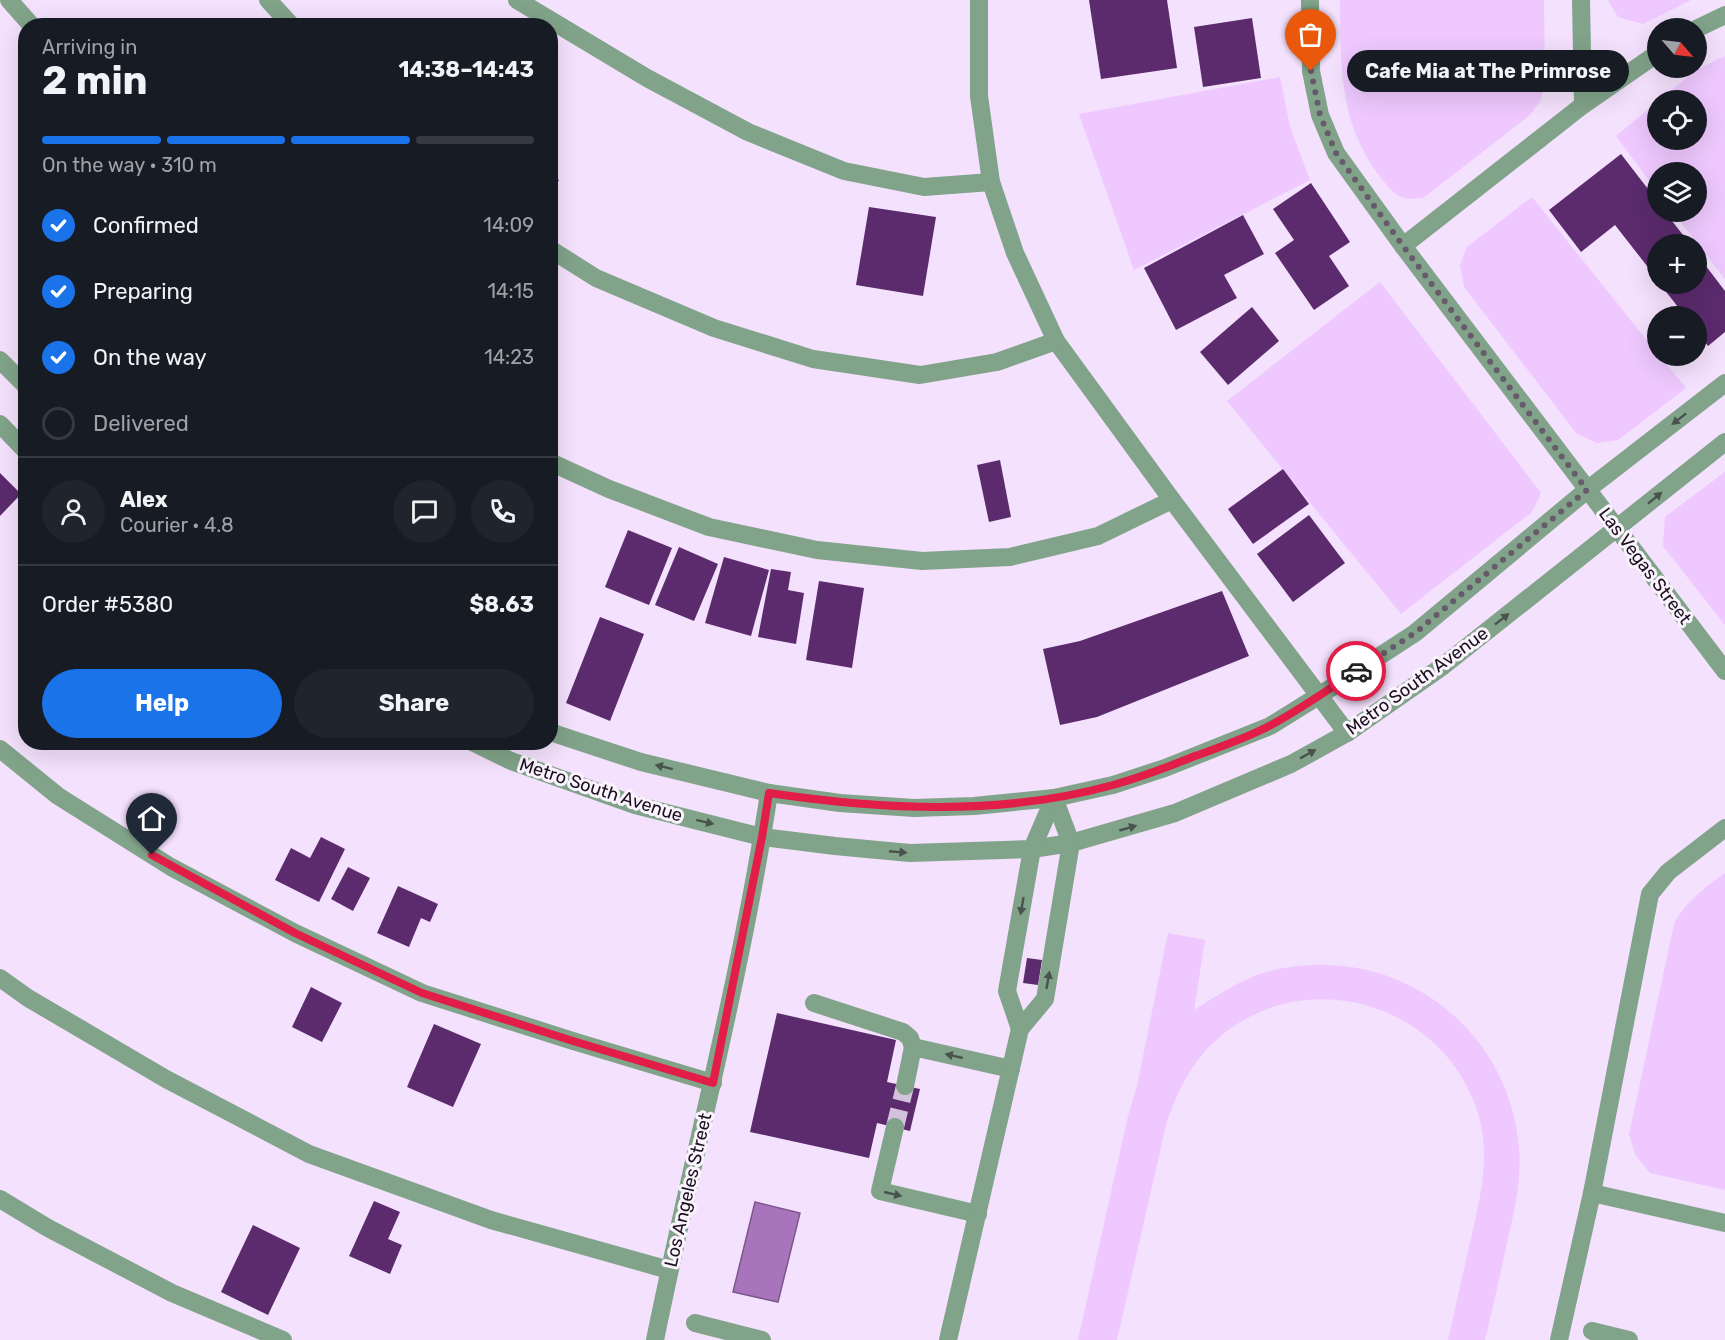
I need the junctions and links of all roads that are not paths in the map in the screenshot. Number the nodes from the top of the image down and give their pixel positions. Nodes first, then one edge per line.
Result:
1 (9, 0) edge
2 (268, 0) edge
3 (517, 0) edge
4 (979, 0) edge
5 (1310, 0) edge
6 (1581, 0) edge
7 (1725, 15) edge
8 (25, 18) edge
9 (285, 18) edge
10 (547, 18) edge
11 (1707, 24) edge
12 (558, 25) edge
13 (1647, 61) edge
14 (1583, 105) junction
15 (991, 182) junction
16 (1403, 246) junction
17 (558, 254) edge
18 (1056, 341) junction
19 (0, 360) edge
20 (18, 378) edge
21 (1725, 384) edge
22 (0, 424) edge
23 (1725, 442) edge
24 (18, 443) edge
25 (558, 466) edge
26 (1587, 490) junction
27 (1172, 500) junction
28 (1617, 528) junction
29 (1725, 671) edge
30 (1320, 695) junction
31 (1347, 733) junction
32 (558, 735) edge
33 (0, 749) edge
34 (488, 750) edge
35 (769, 793) junction
36 (1054, 798) junction
37 (1725, 828) edge
38 (762, 837) junction
39 (1071, 843) junction
40 (1032, 849) junction
41 (0, 978) edge
42 (814, 1004) dead end
43 (1020, 1029) junction
44 (913, 1047) junction
45 (1011, 1069) junction
46 (713, 1083) junction
47 (904, 1086) tunnel mouth
48 (895, 1127) tunnel mouth
49 (1592, 1193) junction
50 (0, 1199) edge
51 (978, 1214) junction
52 (1725, 1223) edge
53 (669, 1270) junction
54 (695, 1323) dead end
55 (1592, 1331) dead end
56 (283, 1340) edge
57 (655, 1340) edge
58 (762, 1340) edge
59 (948, 1340) edge
60 (1559, 1340) edge
61 (1629, 1340) edge

1 - 8 street
2 - 9 street
3 - 10 street
4 - 15 street
5 - 16 street, Las Vegas Street
6 - 14 street
7 - 11 street
12 - 15 street
13 - 14 street
14 - 16 street
15 - 18 street
16 - 26 street, Las Vegas Street
17 - 18 street
18 - 27 street
19 - 20 street
21 -> 26 street
22 - 24 street
28 -> 23 street, Metro South Avenue
25 - 27 street
26 - 28 street, Las Vegas Street
26 - 30 street
27 - 30 street
28 - 29 street, Las Vegas Street
31 -> 28 street, Metro South Avenue
30 - 31 street
30 - 36 street
39 -> 31 street, Metro South Avenue
35 -> 32 street
33 - 46 street
34 -> 38 street, Metro South Avenue
35 - 36 street
35 - 38 street, Los Angeles Street
36 - 39 street
36 - 40 street
37 - 49 street
38 -> 40 street, Metro South Avenue
38 - 46 street, Los Angeles Street
39 - 40 street, Metro South Avenue
43 -> 39 street
40 -> 43 street
41 - 53 street
42 - 44 street
43 - 45 street
45 -> 44 street
44 - 47 street
45 - 51 street
46 - 53 street, Los Angeles Street
48 -> 51 street
49 - 52 street
49 - 60 street
50 - 56 street
51 - 59 street
53 - 57 street, Los Angeles Street
54 - 58 street
55 - 61 street

